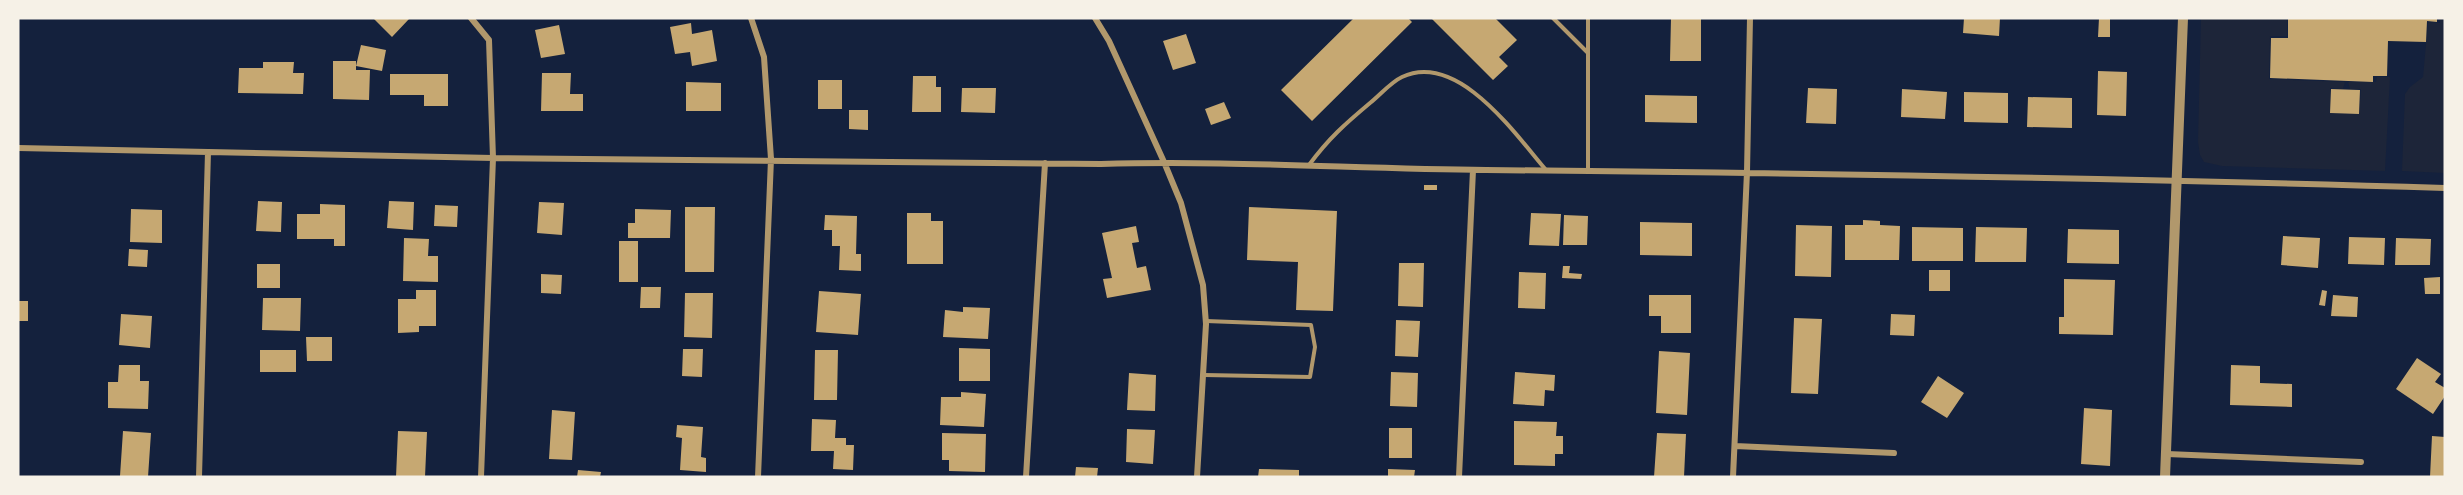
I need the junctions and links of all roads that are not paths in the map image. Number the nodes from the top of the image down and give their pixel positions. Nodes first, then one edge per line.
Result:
1 (471, 18) edge
2 (752, 18) edge
3 (1095, 18) edge
4 (1553, 18) edge
5 (1588, 18) edge
6 (1750, 18) edge
7 (2183, 18) edge
8 (1588, 54) junction
9 (18, 148) edge
10 (208, 152) junction
11 (493, 158) junction
12 (771, 159) junction
13 (1164, 162) junction
14 (1045, 163) junction
15 (1308, 166) junction
16 (1473, 170) junction
17 (1546, 171) junction
18 (1588, 171) junction
19 (1747, 172) junction
20 (2177, 180) junction
21 (2445, 188) edge
22 (1206, 321) junction
23 (1203, 375) junction
24 (1735, 446) junction
25 (1894, 453) dead end
26 (2167, 454) junction
27 (2361, 462) dead end
28 (199, 477) edge
29 (481, 477) edge
30 (758, 477) edge
31 (1026, 477) edge
32 (1197, 477) edge
33 (1459, 477) edge
34 (1733, 477) edge
35 (2165, 477) edge

1 - 11 street
2 - 12 street
3 - 13 street
4 - 8 lane
5 - 8 lane
6 - 19 street
7 - 20 street
8 - 18 lane
9 - 10 street
10 - 11 street
10 - 28 street
11 - 12 street
11 - 29 street
12 - 14 street
12 - 30 street
13 - 14 street
13 - 15 street
13 - 22 street
14 - 31 street
15 - 16 street
15 - 17 lane
16 - 17 street
16 - 33 street
17 - 18 street
18 - 19 street
19 - 20 street
19 - 24 street
20 - 21 street
20 - 26 street
22 - 23 street
22 - 23 lane
23 - 32 street
24 - 25 street
24 - 34 street
26 - 27 street
26 - 35 street

